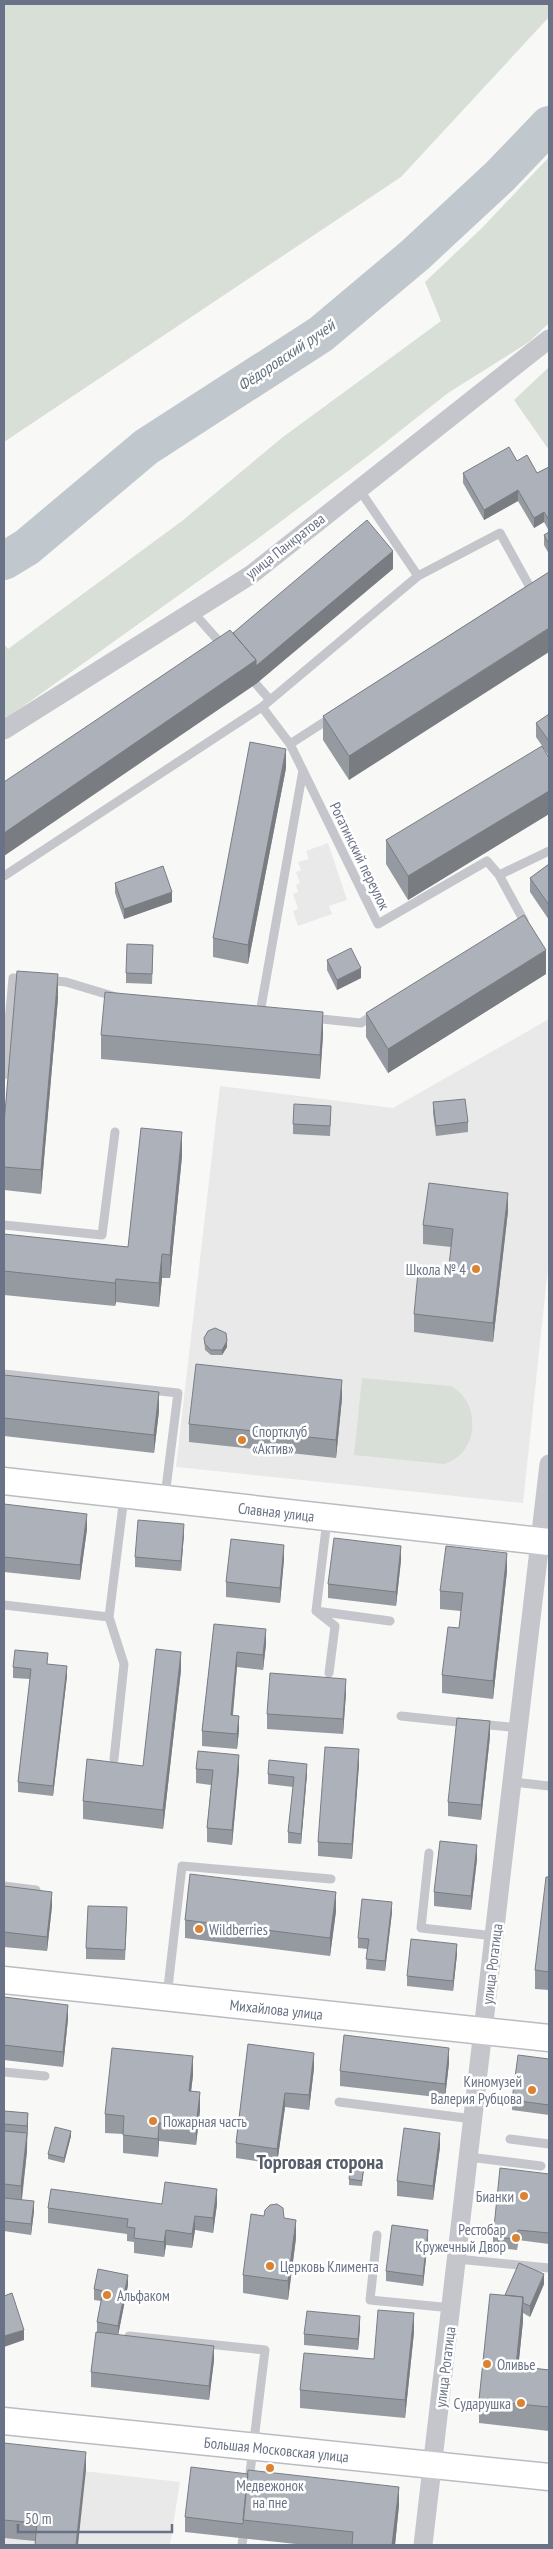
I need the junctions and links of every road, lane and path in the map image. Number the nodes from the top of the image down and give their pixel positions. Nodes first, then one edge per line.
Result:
1 (549, 339) edge
2 (359, 489) junction
3 (418, 576) junction
4 (515, 600) edge
5 (192, 611) junction
6 (231, 656) edge
7 (244, 670) edge
8 (270, 700) junction
9 (262, 707) junction
10 (340, 712) edge
11 (4, 730) edge
12 (290, 744) junction
13 (303, 770) junction
14 (549, 851) edge
15 (499, 875) junction
16 (4, 876) edge
17 (508, 931) edge
18 (4, 974) edge
19 (13, 978) junction
20 (122, 999) edge
21 (386, 1008) edge
22 (251, 1012) edge
23 (306, 1018) edge
24 (4, 1075) edge
25 (115, 1132) dead end
26 (4, 1226) edge
27 (4, 1374) edge
28 (549, 1464) edge
29 (4, 1481) edge
30 (124, 1494) junction
31 (165, 1499) junction
32 (327, 1517) junction
33 (545, 1542) edge
34 (4, 1605) edge
35 (316, 1611) junction
36 (109, 1617) junction
37 (390, 1621) dead end
38 (329, 1673) dead end
39 (401, 1716) dead end
40 (519, 1728) junction
41 (114, 1759) dead end
42 (513, 1782) junction
43 (549, 1786) edge
44 (429, 1853) dead end
45 (331, 1879) dead end
46 (4, 1886) edge
47 (45, 1891) edge
48 (495, 1936) junction
49 (4, 1980) edge
50 (167, 1996) junction
51 (484, 2031) junction
52 (549, 2038) edge
53 (4, 2072) edge
54 (45, 2076) dead end
55 (339, 2102) dead end
56 (474, 2119) junction
57 (510, 2140) dead end
58 (549, 2144) edge
59 (469, 2157) junction
60 (541, 2166) dead end
61 (377, 2235) dead end
62 (458, 2259) junction
63 (549, 2268) edge
64 (452, 2308) junction
65 (129, 2336) edge
66 (4, 2421) edge
67 (253, 2447) junction
68 (433, 2465) junction
69 (549, 2477) edge
70 (248, 2488) edge
71 (423, 2545) edge

1 - 2 street, улица Панкратова
2 - 3 lane
2 - 5 street, улица Панкратова
3 - 4 lane
3 - 8 lane
5 - 6 lane
5 - 11 street, улица Панкратова
7 - 8 lane
8 - 9 lane
9 - 12 lane, Рогатинский переулок
9 - 16 lane
10 - 12 lane
12 - 13 lane, Рогатинский переулок
13 - 15 lane, Рогатинский переулок
13 - 22 lane
14 - 15 lane
15 - 17 lane
18 - 19 lane
19 - 20 lane
19 - 24 lane
21 - 23 lane
25 - 26 lane
27 - 31 lane
28 - 33 street, улица Рогатица
29 - 30 street, Славная улица
30 - 31 street, Славная улица
30 - 36 lane
31 - 32 street, Славная улица
32 - 33 street, Славная улица
32 - 35 lane
33 - 40 street, улица Рогатица
34 - 36 lane
35 - 37 lane
35 - 38 lane
36 - 41 lane
39 - 40 lane
40 - 42 street, улица Рогатица
42 - 43 lane
42 - 48 street, улица Рогатица
44 - 48 lane
45 - 50 lane
46 - 47 lane
48 - 51 street, улица Рогатица
49 - 50 street, Михайлова улица
50 - 51 street, Михайлова улица
51 - 52 street, Михайлова улица
51 - 56 street, улица Рогатица
53 - 54 lane
55 - 56 lane
56 - 59 street, улица Рогатица
57 - 58 lane
59 - 60 lane
59 - 62 street, улица Рогатица
61 - 64 lane
62 - 63 lane
62 - 64 street, улица Рогатица
64 - 68 street, улица Рогатица
65 - 67 lane
66 - 67 street, Большая Московская улица
67 - 68 street, Большая Московская улица
67 - 70 lane
68 - 69 street, Большая Московская улица
68 - 71 street, улица Рогатица

